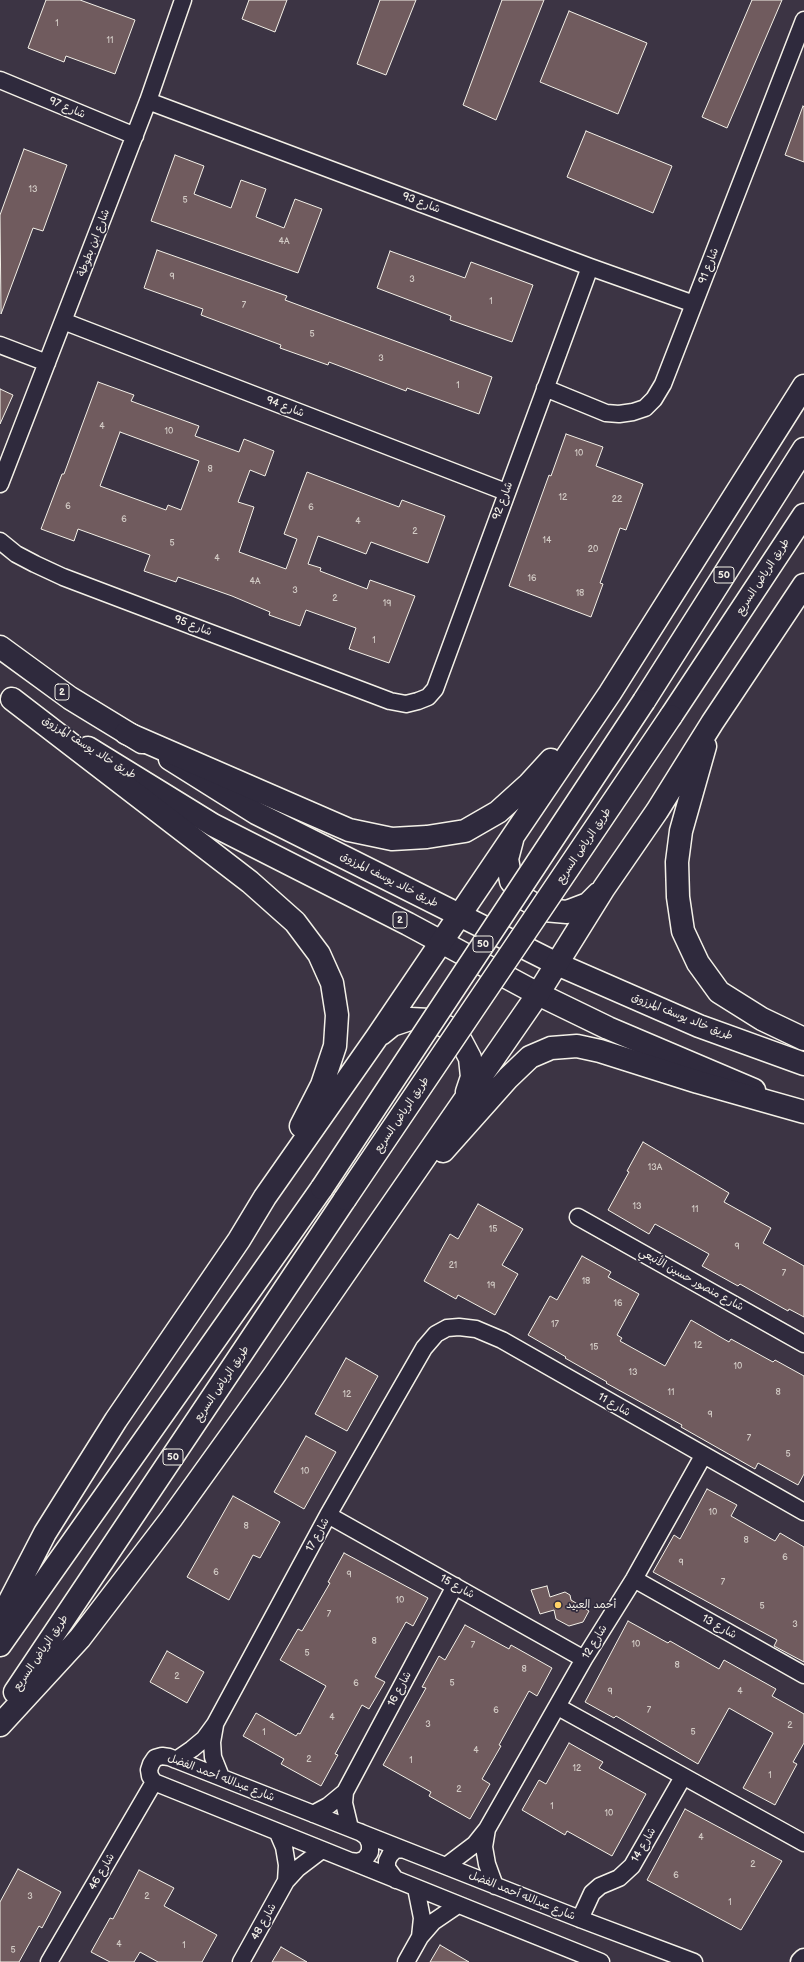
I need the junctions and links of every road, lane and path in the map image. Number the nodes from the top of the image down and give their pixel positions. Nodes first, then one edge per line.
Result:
1 (184, 0) edge
2 (804, 20) edge
3 (0, 80) edge
4 (148, 101) junction
5 (134, 136) junction
6 (590, 267) junction
7 (694, 304) junction
8 (63, 321) junction
9 (0, 345) edge
10 (47, 363) junction
11 (804, 386) edge
12 (545, 388) junction
13 (804, 449) edge
14 (0, 484) edge
15 (506, 492) junction
16 (804, 514) edge
17 (0, 541) edge
18 (804, 585) edge
19 (0, 647) edge
20 (610, 693) junction
21 (6, 695) edge
22 (390, 701) joint
23 (712, 723) junction
24 (126, 733) junction
25 (512, 837) junction
26 (604, 888) junction
27 (458, 915) junction
28 (440, 942) junction
29 (557, 964) junction
30 (538, 994) junction
31 (377, 1037) junction
32 (804, 1038) edge
33 (804, 1064) edge
34 (467, 1096) junction
35 (804, 1108) edge
36 (804, 1112) edge
37 (265, 1197) junction
38 (387, 1214) junction
39 (578, 1217) dead end
40 (804, 1344) edge
41 (424, 1348) joint
42 (702, 1456) junction
43 (804, 1512) edge
44 (328, 1515) junction
45 (634, 1579) junction
46 (455, 1586) junction
47 (0, 1620) edge
48 (0, 1646) edge
49 (584, 1659) junction
50 (804, 1674) edge
51 (558, 1707) junction
52 (0, 1715) edge
53 (215, 1724) junction
54 (0, 1725) edge
55 (176, 1760) junction
56 (221, 1777) junction
57 (683, 1777) junction
58 (154, 1782) junction
59 (345, 1792) junction
60 (313, 1814) junction
61 (487, 1829) junction
62 (355, 1830) junction
63 (278, 1833) junction
64 (804, 1843) edge
65 (402, 1849) junction
66 (322, 1850) junction
67 (350, 1861) junction
68 (446, 1866) junction
69 (396, 1880) junction
70 (286, 1881) junction
71 (495, 1886) junction
72 (416, 1888) junction
73 (458, 1905) junction
74 (580, 1919) junction
75 (420, 1937) junction
76 (562, 1954) edge
77 (804, 1959) edge
78 (597, 1961) edge
79 (49, 1962) edge
80 (241, 1962) edge
81 (406, 1962) edge
82 (694, 1962) edge
83 (801, 1962) edge

1 - 4 street, شارع ابن بطوطة
2 - 7 street, شارع 91
3 - 5 street, شارع 97
4 - 5 street, شارع ابن بطوطة
4 - 6 street, شارع 93
5 - 8 street, شارع ابن بطوطة
6 - 7 street, شارع 93
6 - 12 street, شارع 92
7 - 12 street, شارع 91
8 - 10 street, شارع ابن بطوطة
8 - 15 street, شارع 94
9 - 10 street
10 - 14 street, شارع ابن بطوطة
11 - 20 main road
12 - 15 street, شارع 92
13 - 48 main road, 50, bridge
15 - 22 street, شارع 92
16 - 52 main road, طريق الرياض السريع / 50, bridge
17 - 22 street, شارع 95
18 - 23 main road
19 - 24 main road, طريق خالد يوسف المرزوق / 2
20 - 24 main road
20 - 25 main road
21 - 28 main road, طريق خالد يوسف المرزوق / 2
21 - 37 main road
23 - 26 main road
23 - 32 main road
24 - 27 main road, طريق خالد يوسف المرزوق / 2
25 - 26 main road
25 - 27 main road
26 - 29 main road
27 - 28 main road
27 - 29 main road, طريق خالد يوسف المرزوق / 2
28 - 30 main road, طريق خالد يوسف المرزوق / 2
28 - 31 main road
29 - 30 main road
29 - 33 main road, طريق خالد يوسف المرزوق / 2
30 - 34 main road
30 - 35 main road, طريق خالد يوسف المرزوق / 2
31 - 34 main road
31 - 37 main road
34 - 38 main road
36 - 38 main road
37 - 47 main road
38 - 54 main road
39 - 40 street, شارع منصور حسين الأنبعي
41 - 42 street, شارع 11
41 - 44 street, شارع 17
42 - 43 street, شارع 11
42 - 45 street, شارع 12
44 - 46 street, شارع 15
44 - 53 street, شارع 17
45 - 49 street, شارع 12
45 - 50 street, شارع 13
46 - 49 street, شارع 15
46 - 59 street, شارع 16
49 - 51 street, شارع 12
51 - 57 street
51 - 61 street, شارع 12
53 - 55 street, شارع 17
53 - 56 street, شارع 17
55 - 56 street, شارع عبدالله أحمد الفضل
55 - 58 street, شارع عبدالله أحمد الفضل
56 - 60 street, شارع عبدالله أحمد الفضل
57 - 64 street
57 - 74 street, شارع 14
58 - 63 street
58 - 79 street, شارع 46
59 - 60 street, شارع 16
59 - 62 street
60 - 62 street, شارع عبدالله أحمد الفضل
61 - 68 street, شارع 12
61 - 71 street, شارع 12
62 - 65 street, شارع عبدالله أحمد الفضل
62 - 67 street
63 - 66 street
63 - 70 street, شارع 48
65 - 68 street, شارع عبدالله أحمد الفضل
65 - 69 street
66 - 67 street
66 - 70 street, شارع 48
67 - 69 street
68 - 71 street, شارع عبدالله أحمد الفضل
69 - 72 street
70 - 80 street, شارع 48
71 - 74 street, شارع عبدالله أحمد الفضل
72 - 73 street
72 - 75 street
73 - 75 street
73 - 76 street
74 - 82 street, شارع عبدالله أحمد الفضل
75 - 81 street
76 - 78 street
77 - 83 street

